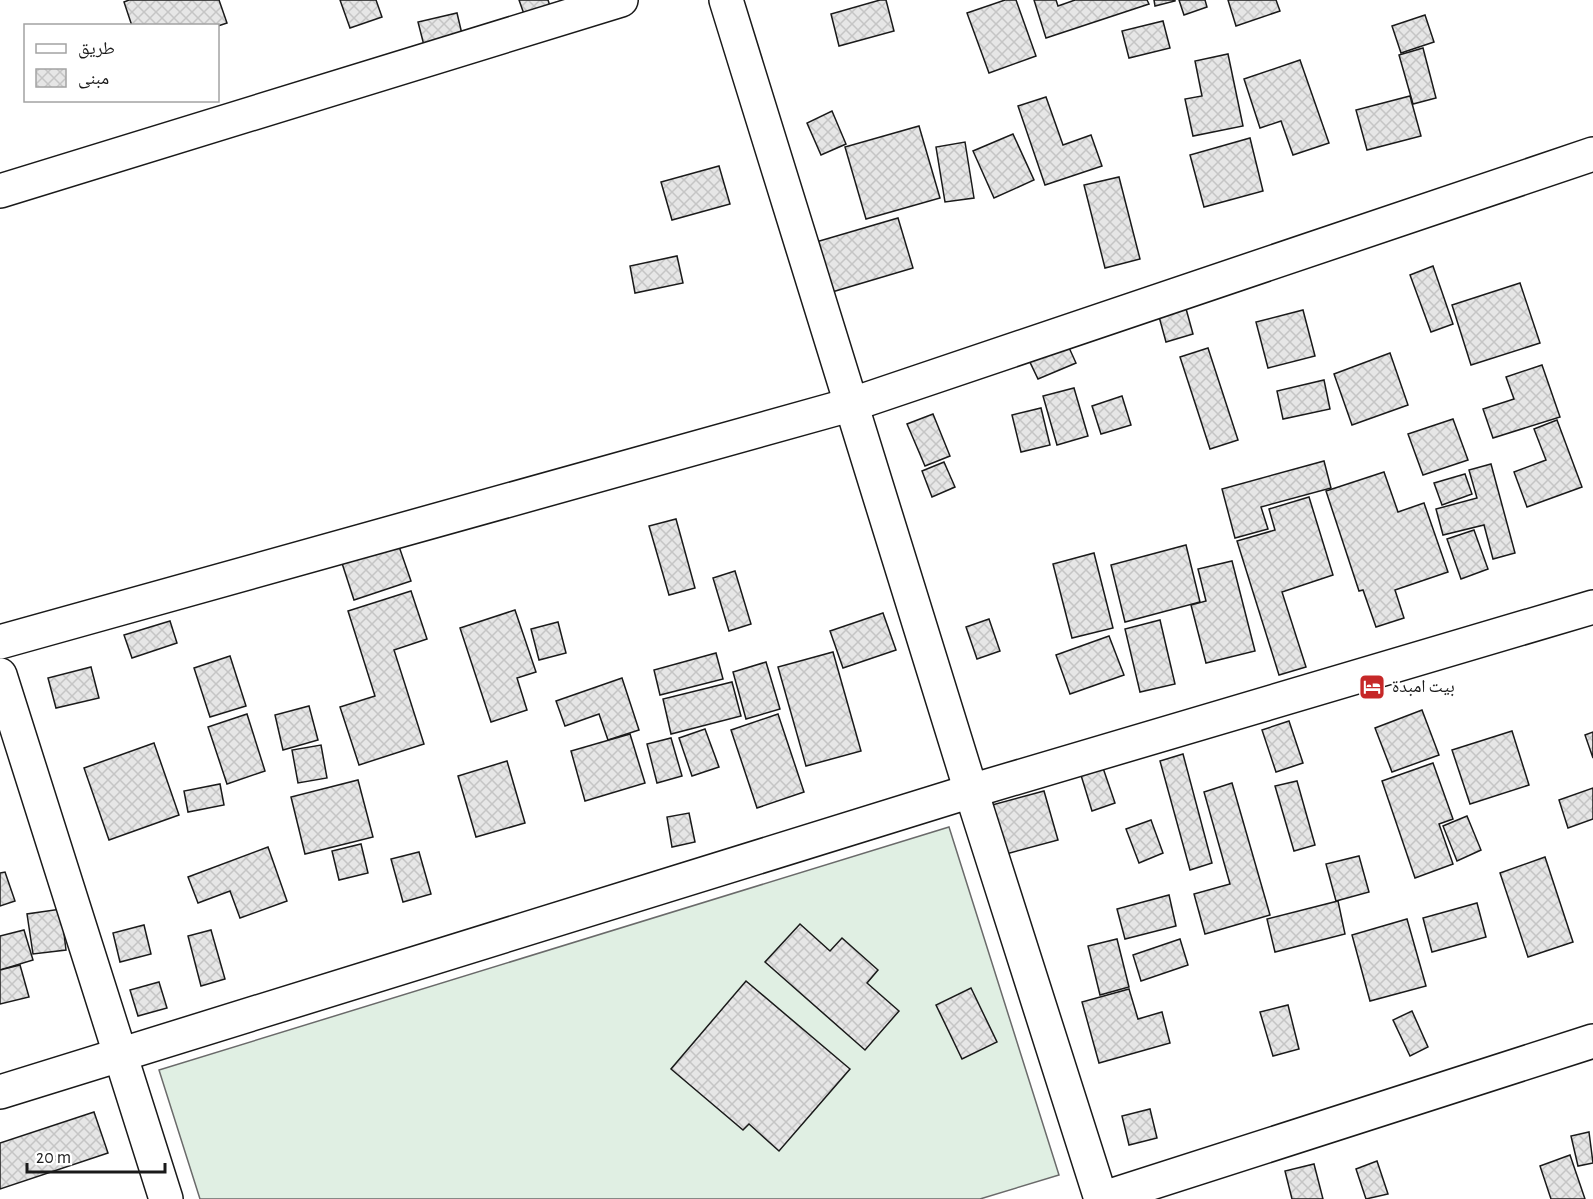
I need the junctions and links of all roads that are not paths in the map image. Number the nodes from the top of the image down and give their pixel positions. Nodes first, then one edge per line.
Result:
1 (621, 0) edge
2 (726, 0) edge
3 (1593, 154) edge
4 (0, 191) edge
5 (853, 404) junction
6 (1593, 607) edge
7 (0, 642) edge
8 (0, 675) edge
9 (971, 791) junction
10 (1593, 1041) edge
11 (119, 1053) junction
12 (0, 1092) edge
13 (166, 1199) edge
14 (1101, 1199) edge

1 - 4 street
2 - 5 street
3 - 5 street
5 - 7 street
5 - 9 street
6 - 9 street
8 - 11 street
9 - 11 street
9 - 14 street
10 - 14 street
11 - 12 street
11 - 13 street

